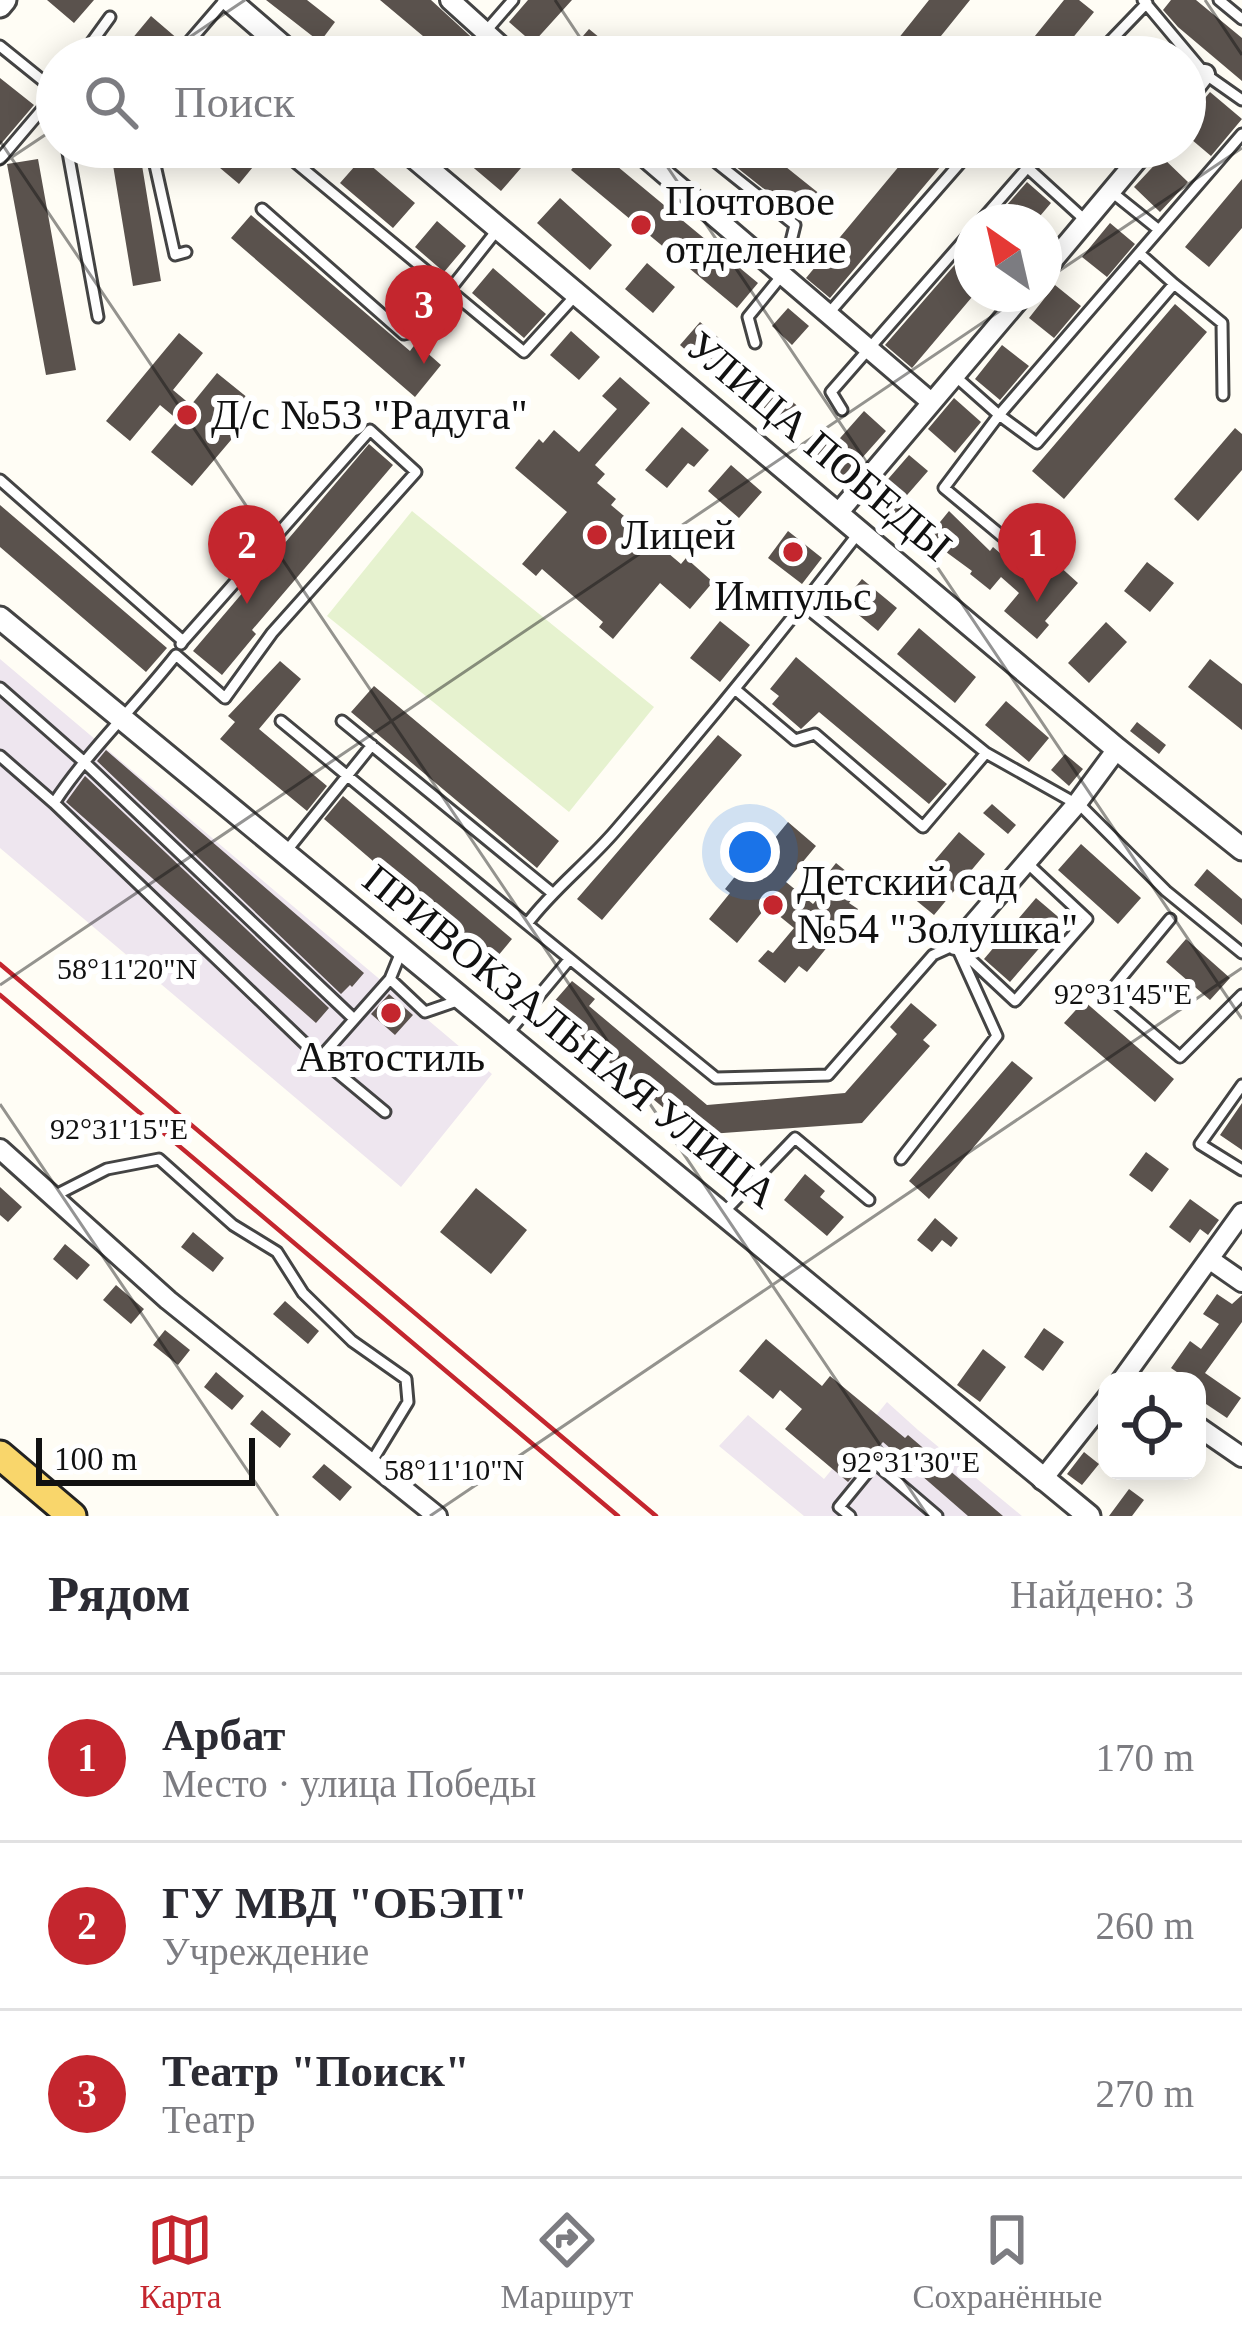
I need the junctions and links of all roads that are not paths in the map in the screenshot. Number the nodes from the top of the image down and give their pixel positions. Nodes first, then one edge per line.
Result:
1 (227, 0) edge
2 (449, 0) edge
3 (513, 0) edge
4 (1219, 0) edge
5 (1147, 1) edge
6 (110, 17) dead end
7 (1242, 20) edge
8 (486, 31) junction
9 (96, 36) edge
10 (195, 36) edge
11 (270, 36) edge
12 (491, 36) edge
13 (1114, 36) edge
14 (1175, 36) edge
15 (0, 46) edge
16 (36, 75) edge
17 (1206, 75) edge
18 (1242, 100) edge
19 (36, 117) edge
20 (1242, 134) edge
21 (0, 159) edge
22 (71, 168) edge
23 (156, 168) edge
24 (302, 168) edge
25 (428, 168) edge
26 (658, 168) edge
27 (723, 168) edge
28 (956, 168) edge
29 (1027, 168) joint
30 (1132, 168) edge
31 (1113, 193) junction
32 (996, 204) edge
33 (262, 209) dead end
34 (1086, 222) junction
35 (498, 229) junction
36 (1159, 230) junction
37 (1062, 250) edge
38 (186, 252) dead end
39 (954, 252) edge
40 (1139, 253) junction
41 (783, 274) junction
42 (1174, 284) junction
43 (450, 292) junction
44 (576, 295) junction
45 (1009, 312) edge
46 (829, 313) junction
47 (98, 316) dead end
48 (755, 343) dead end
49 (871, 349) junction
50 (955, 376) junction
51 (1223, 395) dead end
52 (931, 402) junction
53 (842, 410) dead end
54 (999, 415) junction
55 (0, 480) edge
56 (838, 512) junction
57 (860, 531) junction
58 (1003, 538) dead end
59 (803, 604) junction
60 (0, 617) edge
61 (183, 641) junction
62 (176, 655) junction
63 (0, 688) edge
64 (736, 690) junction
65 (124, 721) junction
66 (280, 721) dead end
67 (342, 721) dead end
68 (371, 745) junction
69 (1117, 748) junction
70 (986, 753) junction
71 (0, 756) edge
72 (82, 760) junction
73 (347, 779) junction
74 (53, 803) junction
75 (1076, 806) junction
76 (1242, 849) edge
77 (284, 854) junction
78 (1026, 862) junction
79 (551, 892) junction
80 (1170, 919) dead end
81 (526, 924) junction
82 (956, 946) junction
83 (404, 947) junction
84 (1242, 953) edge
85 (568, 961) junction
86 (390, 980) junction
87 (1242, 995) edge
88 (465, 999) junction
89 (354, 1019) junction
90 (508, 1034) junction
91 (320, 1058) junction
92 (1242, 1085) edge
93 (385, 1112) dead end
94 (0, 1149) edge
95 (901, 1159) dead end
96 (1242, 1170) edge
97 (52, 1197) junction
98 (868, 1200) dead end
99 (723, 1213) junction
100 (1242, 1213) edge
101 (1209, 1259) junction
102 (1242, 1282) edge
103 (1131, 1372) edge
104 (1098, 1409) edge
105 (1206, 1432) edge
106 (0, 1455) edge
107 (1242, 1456) edge
108 (372, 1461) junction
109 (1042, 1480) junction
110 (72, 1516) edge
111 (437, 1516) edge
112 (850, 1516) edge
113 (937, 1516) edge
114 (1089, 1516) edge

1 - 10 lane
1 - 11 street
2 - 8 street
3 - 8 lane
4 - 7 lane
5 - 13 lane
5 - 14 lane
6 - 9 lane
8 - 12 street
15 - 16 lane
17 - 18 lane
19 - 21 lane
20 - 36 lane
22 - 47 lane
23 - 38 lane
24 - 43 lane
25 - 35 street, УЛИЦА ПОБЕДЫ
26 - 41 street
27 - 41 lane
28 - 46 lane
29 - 32 lane
29 - 34 lane
30 - 31 street
31 - 34 street
31 - 36 lane
33 - 43 lane
34 - 37 street
35 - 43 lane
35 - 44 street, УЛИЦА ПОБЕДЫ
36 - 40 lane
39 - 49 lane
40 - 42 lane
40 - 54 lane
41 - 46 street
41 - 48 lane
42 - 51 lane
42 - 54 lane
43 - 44 lane
44 - 56 street, УЛИЦА ПОБЕДЫ
45 - 50 street
46 - 49 street
49 - 52 street
49 - 53 lane
50 - 52 street
50 - 54 lane
52 - 56 street
54 - 58 lane
55 - 61 lane
56 - 57 street, УЛИЦА ПОБЕДЫ
57 - 59 lane
57 - 69 street, УЛИЦА ПОБЕДЫ
59 - 64 lane
59 - 70 lane
60 - 65 street, ПРИВОКЗАЛЬНАЯ УЛИЦА
61 - 62 lane
61 - 62 lane
62 - 65 lane
63 - 72 lane
64 - 70 lane
64 - 79 lane
65 - 72 lane
65 - 77 street, ПРИВОКЗАЛЬНАЯ УЛИЦА
66 - 73 lane
67 - 68 lane
68 - 73 lane
68 - 79 lane
69 - 75 street
69 - 76 street, УЛИЦА ПОБЕДЫ
70 - 75 lane
71 - 74 lane
72 - 74 lane
72 - 89 lane
73 - 77 lane
73 - 81 lane
74 - 91 lane
75 - 78 street
75 - 84 lane
77 - 83 street, ПРИВОКЗАЛЬНАЯ УЛИЦА
78 - 82 street
78 - 82 lane
79 - 81 lane
80 - 87 lane
81 - 85 lane
82 - 85 lane
82 - 95 lane
83 - 86 lane
83 - 88 street, ПРИВОКЗАЛЬНАЯ УЛИЦА
85 - 90 lane
86 - 88 lane
86 - 89 lane
88 - 90 street, ПРИВОКЗАЛЬНАЯ УЛИЦА
89 - 91 lane
90 - 99 street, ПРИВОКЗАЛЬНАЯ УЛИЦА
91 - 93 lane
92 - 96 lane
94 - 97 street
97 - 108 street
97 - 108 lane
98 - 99 lane
99 - 109 street, ПРИВОКЗАЛЬНАЯ УЛИЦА
100 - 101 street
101 - 102 street
101 - 103 street
104 - 109 street
105 - 107 street
106 - 110 main road
108 - 111 street
109 - 114 street, ПРИВОКЗАЛЬНАЯ УЛИЦА
112 - 113 lane

